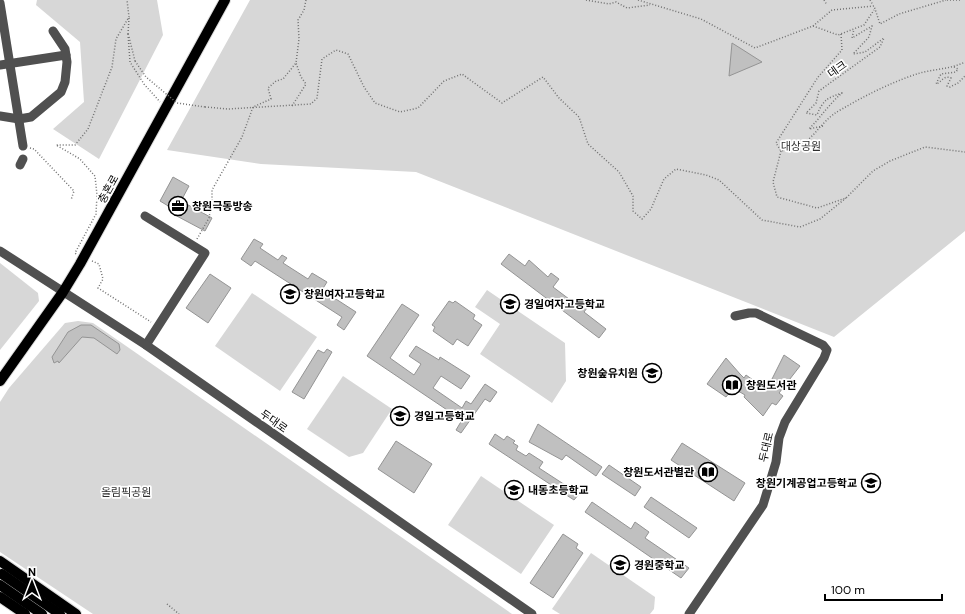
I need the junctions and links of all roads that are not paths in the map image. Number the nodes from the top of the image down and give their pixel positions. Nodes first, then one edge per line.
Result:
1 (224, 0) edge
2 (0, 3) edge
3 (53, 31) dead end
4 (66, 55) junction
5 (10, 64) junction
6 (0, 65) edge
7 (0, 116) edge
8 (19, 119) junction
9 (23, 146) road end
10 (145, 216) dead end
11 (0, 251) edge
12 (63, 292) junction
13 (735, 316) dead end
14 (146, 345) junction
15 (0, 381) edge
16 (2, 566) edge
17 (0, 585) edge
18 (0, 596) edge
19 (25, 614) edge
20 (42, 614) edge
21 (60, 614) edge
22 (76, 614) edge
23 (532, 614) edge
24 (689, 614) edge

1 - 12 main road, 충혼로
2 - 5 street
3 - 4 street
4 - 5 street
4 - 8 street
5 - 6 street
5 - 8 street
7 - 8 street
8 - 9 street
10 - 14 street
11 - 12 street, 두대로
12 - 14 street, 두대로
12 - 15 main road, 충혼로
13 - 24 street, 두대로
14 - 23 street, 두대로
16 - 21 main road
16 - 22 main road
17 - 20 main road
18 - 19 main road

